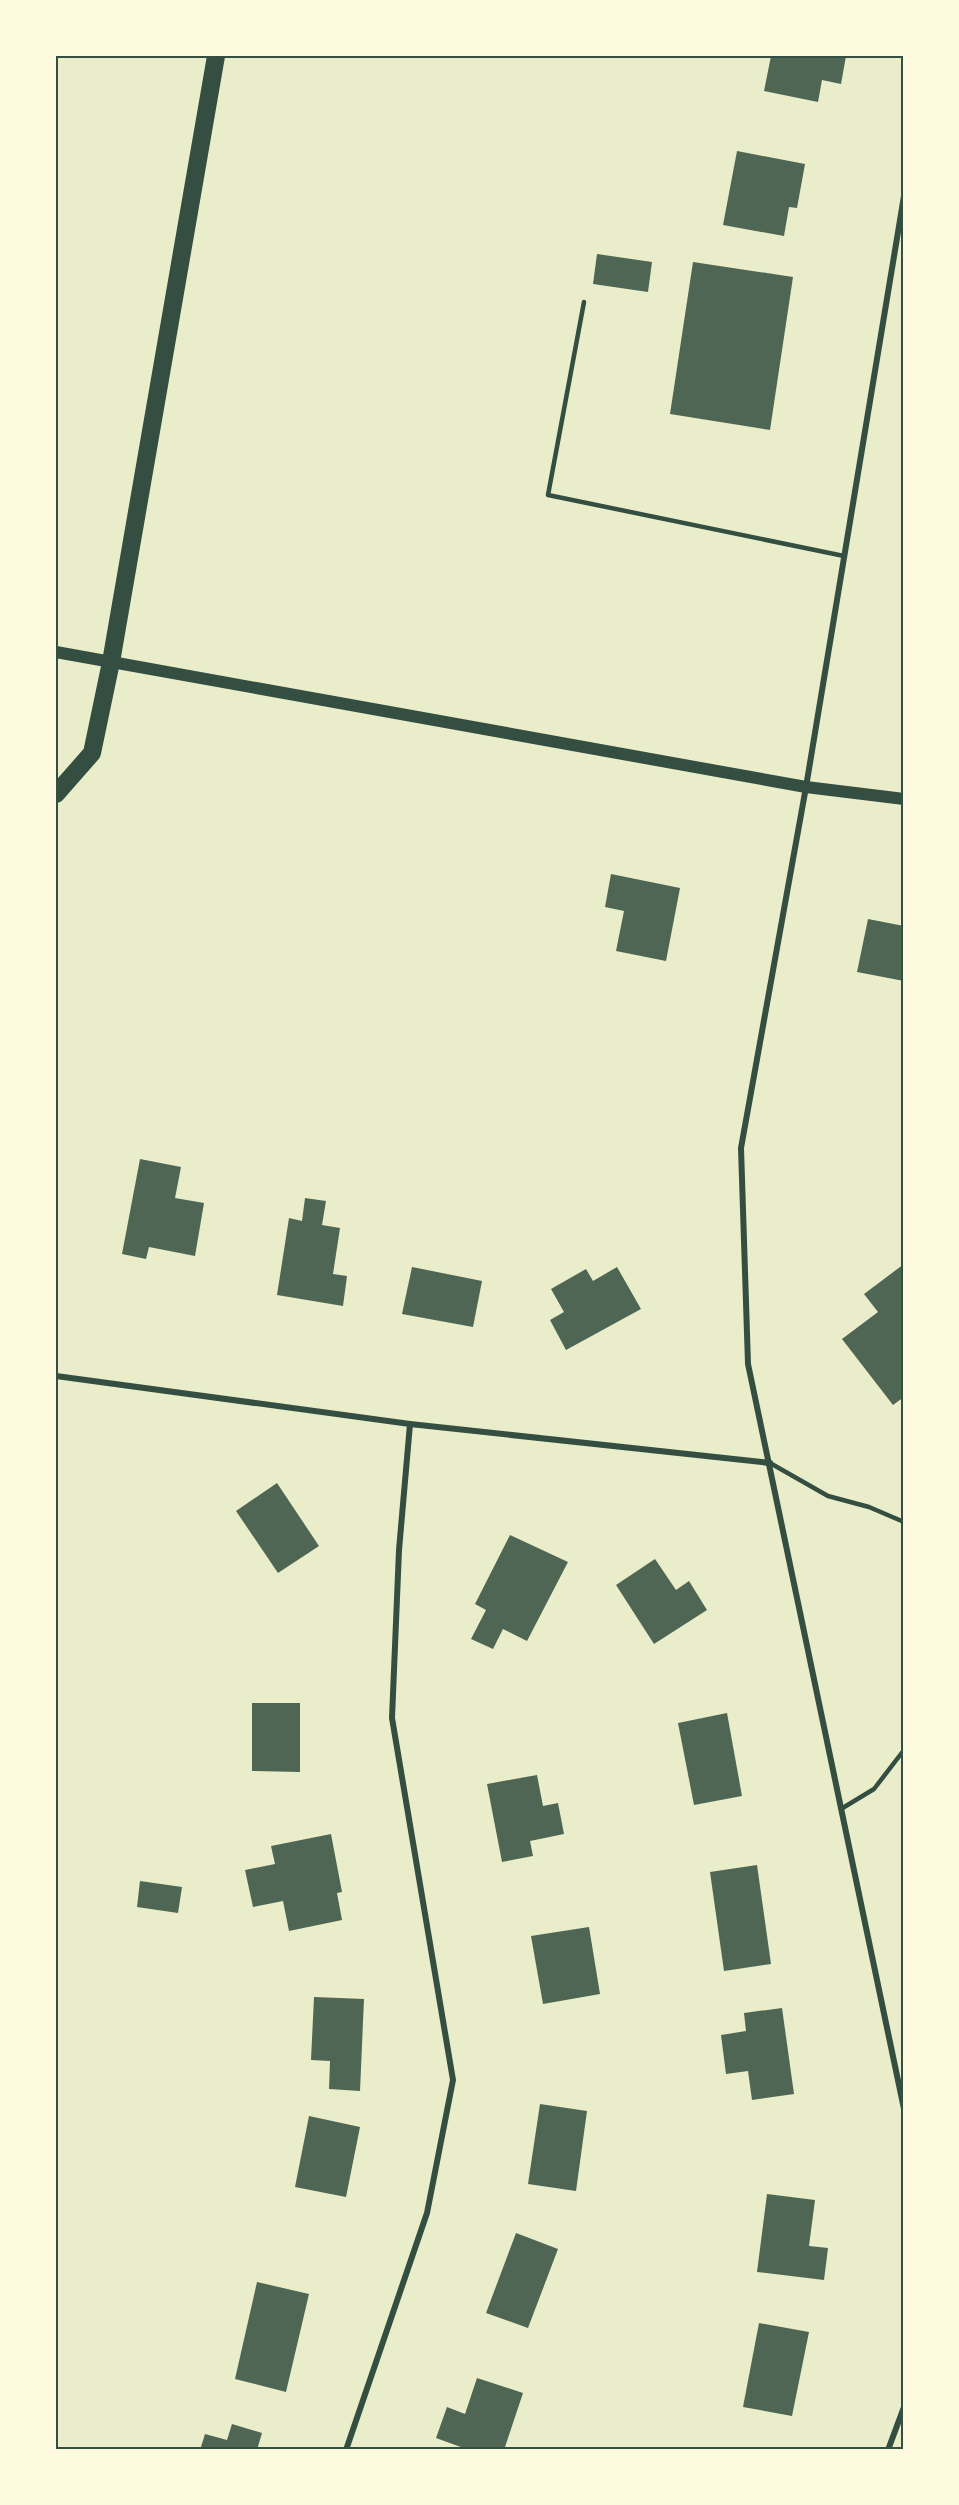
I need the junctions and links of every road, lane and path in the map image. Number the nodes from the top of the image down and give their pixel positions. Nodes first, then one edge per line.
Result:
1 (216, 56) edge
2 (903, 196) edge
3 (584, 302) dead end
4 (844, 556) junction
5 (56, 651) edge
6 (111, 662) junction
7 (806, 787) junction
8 (56, 794) edge
9 (903, 799) edge
10 (56, 1376) edge
11 (410, 1424) junction
12 (770, 1463) junction
13 (903, 1522) edge
14 (903, 1750) edge
15 (841, 1809) junction
16 (903, 2109) edge
17 (903, 2407) edge
18 (346, 2450) edge
19 (888, 2450) edge

1 - 6 highway
2 - 4 street
3 - 4 lane
4 - 7 street
5 - 6 main road
6 - 7 main road
6 - 8 highway
7 - 9 main road
7 - 12 street
10 - 11 street
11 - 12 street
11 - 18 street
12 - 13 lane
12 - 15 street
14 - 15 lane
15 - 16 street
17 - 19 street

